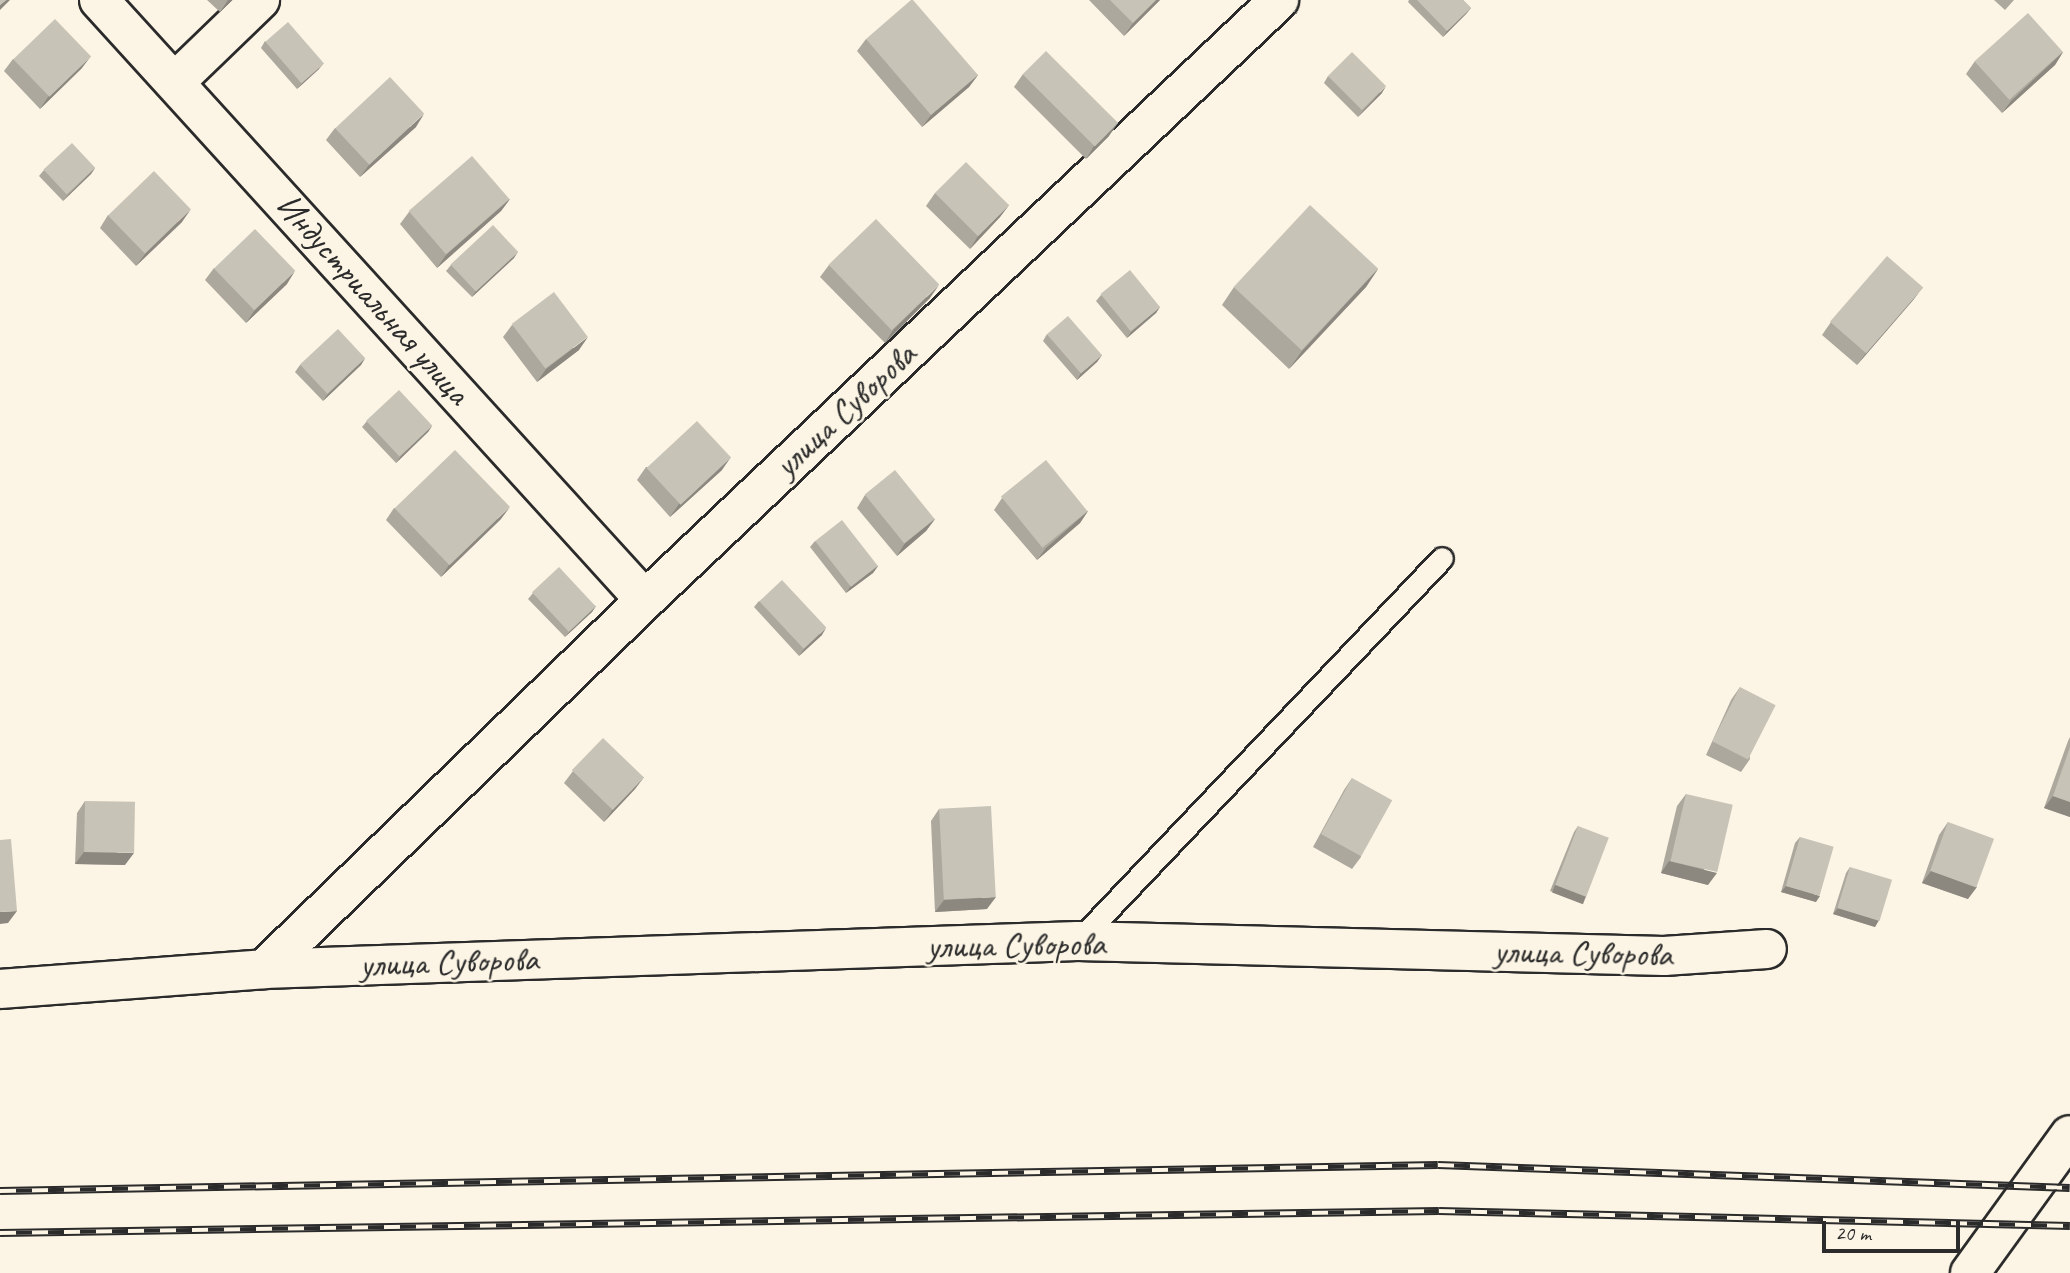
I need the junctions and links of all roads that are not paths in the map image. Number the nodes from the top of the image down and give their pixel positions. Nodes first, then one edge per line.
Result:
1 (99, 0) edge
2 (260, 0) edge
3 (1279, 0) edge
4 (176, 81) junction
5 (1442, 558) dead end
6 (645, 600) junction
7 (1078, 942) junction
8 (1767, 949) dead end
9 (264, 969) junction
10 (0, 989) edge
11 (2070, 1135) edge
12 (1970, 1273) edge

1 - 4 street, Индустриальная улица
2 - 4 street
3 - 6 street, улица Суворова
4 - 6 street, Индустриальная улица
5 - 7 lane
6 - 9 street, улица Суворова
7 - 8 street, улица Суворова
7 - 9 street, улица Суворова
9 - 10 street, улица Суворова
11 - 12 street

